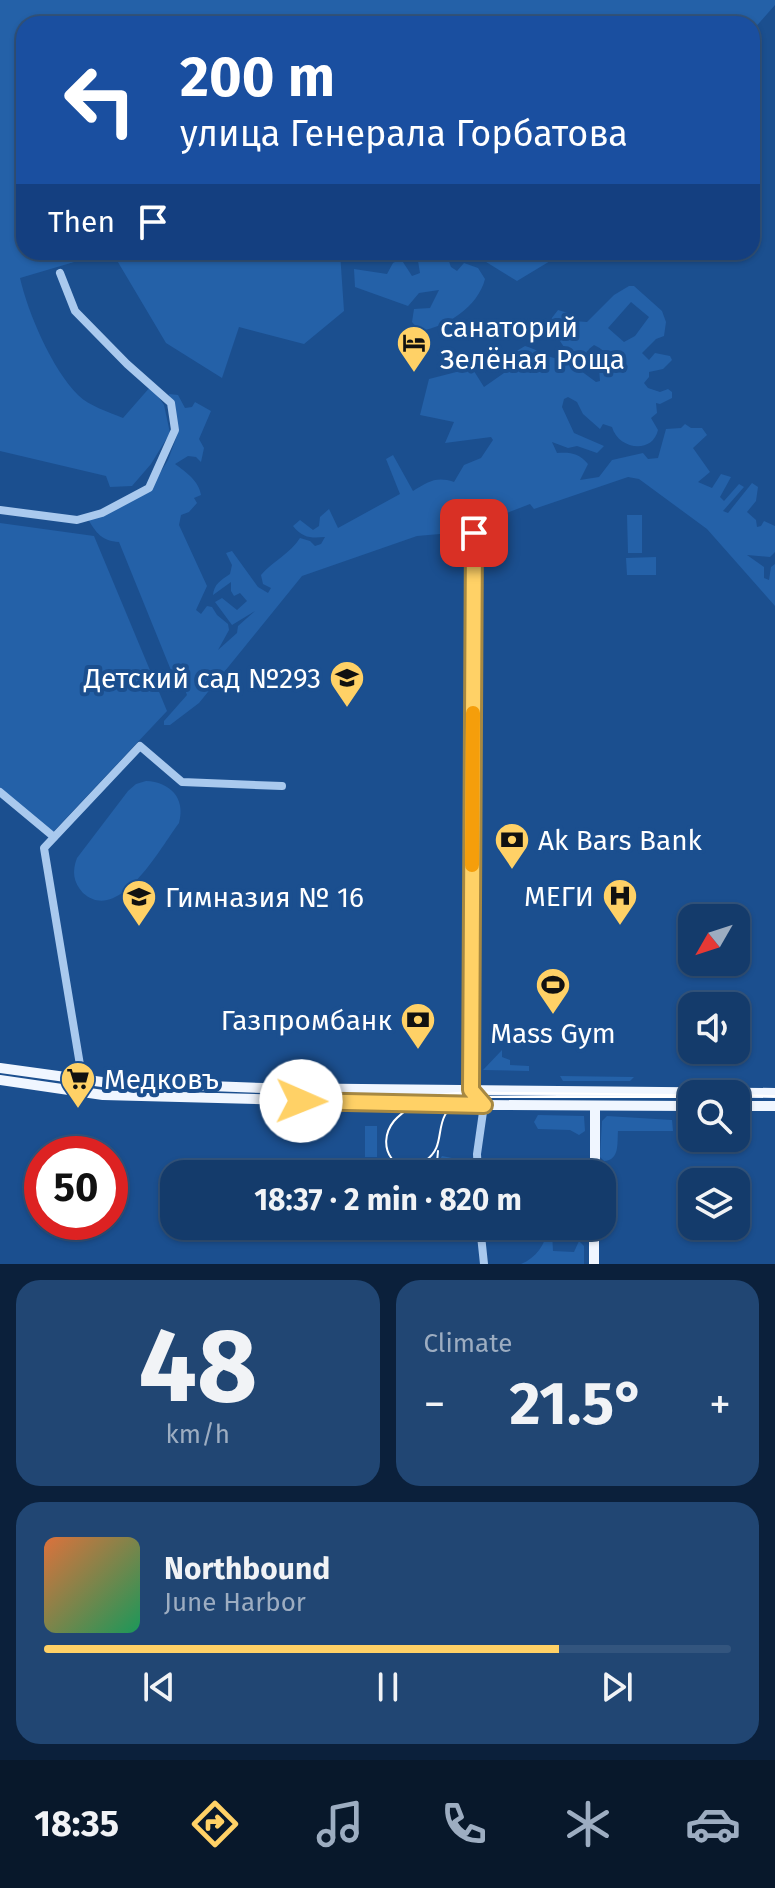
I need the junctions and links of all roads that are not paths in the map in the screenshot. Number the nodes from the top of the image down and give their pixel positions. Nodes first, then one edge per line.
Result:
1 (60, 273) dead end
2 (0, 510) edge
3 (474, 533) dead end
4 (282, 786) dead end
5 (0, 792) edge
6 (54, 837) junction
7 (0, 1068) edge
8 (83, 1079) junction
9 (0, 1080) edge
10 (471, 1090) junction
11 (83, 1092) junction
12 (775, 1093) edge
13 (484, 1105) junction
14 (595, 1106) junction
15 (678, 1106) edge
16 (750, 1106) edge
17 (775, 1106) edge
18 (477, 1160) edge
19 (595, 1160) edge
20 (481, 1240) edge
21 (594, 1240) edge
22 (484, 1264) edge
23 (594, 1264) edge

1 - 2 street
3 - 10 street
4 - 6 street
5 - 6 street
6 - 8 street
7 - 8 main road
8 - 10 main road
8 - 11 street
9 - 11 main road
10 - 12 main road
10 - 13 street
11 - 13 main road
13 - 14 main road
13 - 18 street
14 - 15 main road
14 - 19 main road
16 - 17 main road
20 - 22 street
21 - 23 main road

